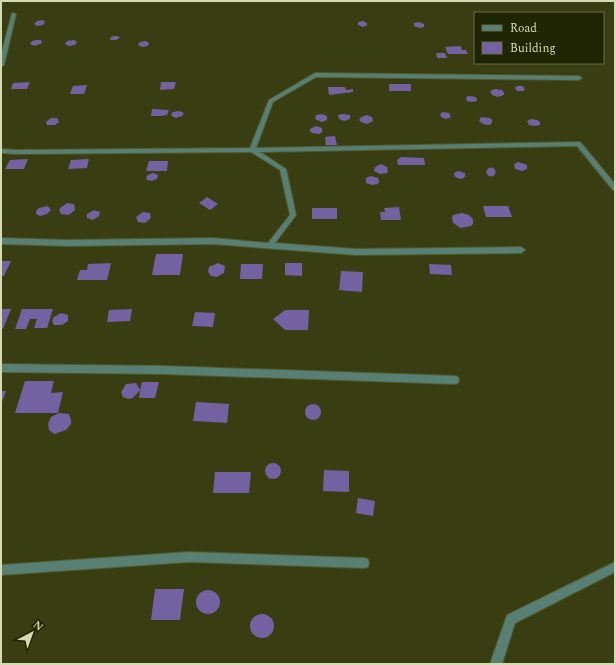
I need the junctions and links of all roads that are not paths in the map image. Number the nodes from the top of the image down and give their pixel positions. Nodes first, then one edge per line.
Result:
1 (14, 14) dead end
2 (1, 65) edge
3 (579, 78) dead end
4 (252, 150) junction
5 (1, 151) edge
6 (615, 188) edge
7 (1, 241) edge
8 (270, 245) junction
9 (521, 250) dead end
10 (1, 368) edge
11 (455, 380) dead end
12 (364, 563) dead end
13 (615, 567) edge
14 (1, 570) edge
15 (496, 664) edge

1 - 2 street
3 - 4 street
4 - 5 street
4 - 6 street
4 - 8 street
7 - 8 street
8 - 9 street
10 - 11 street
12 - 14 street
13 - 15 street

